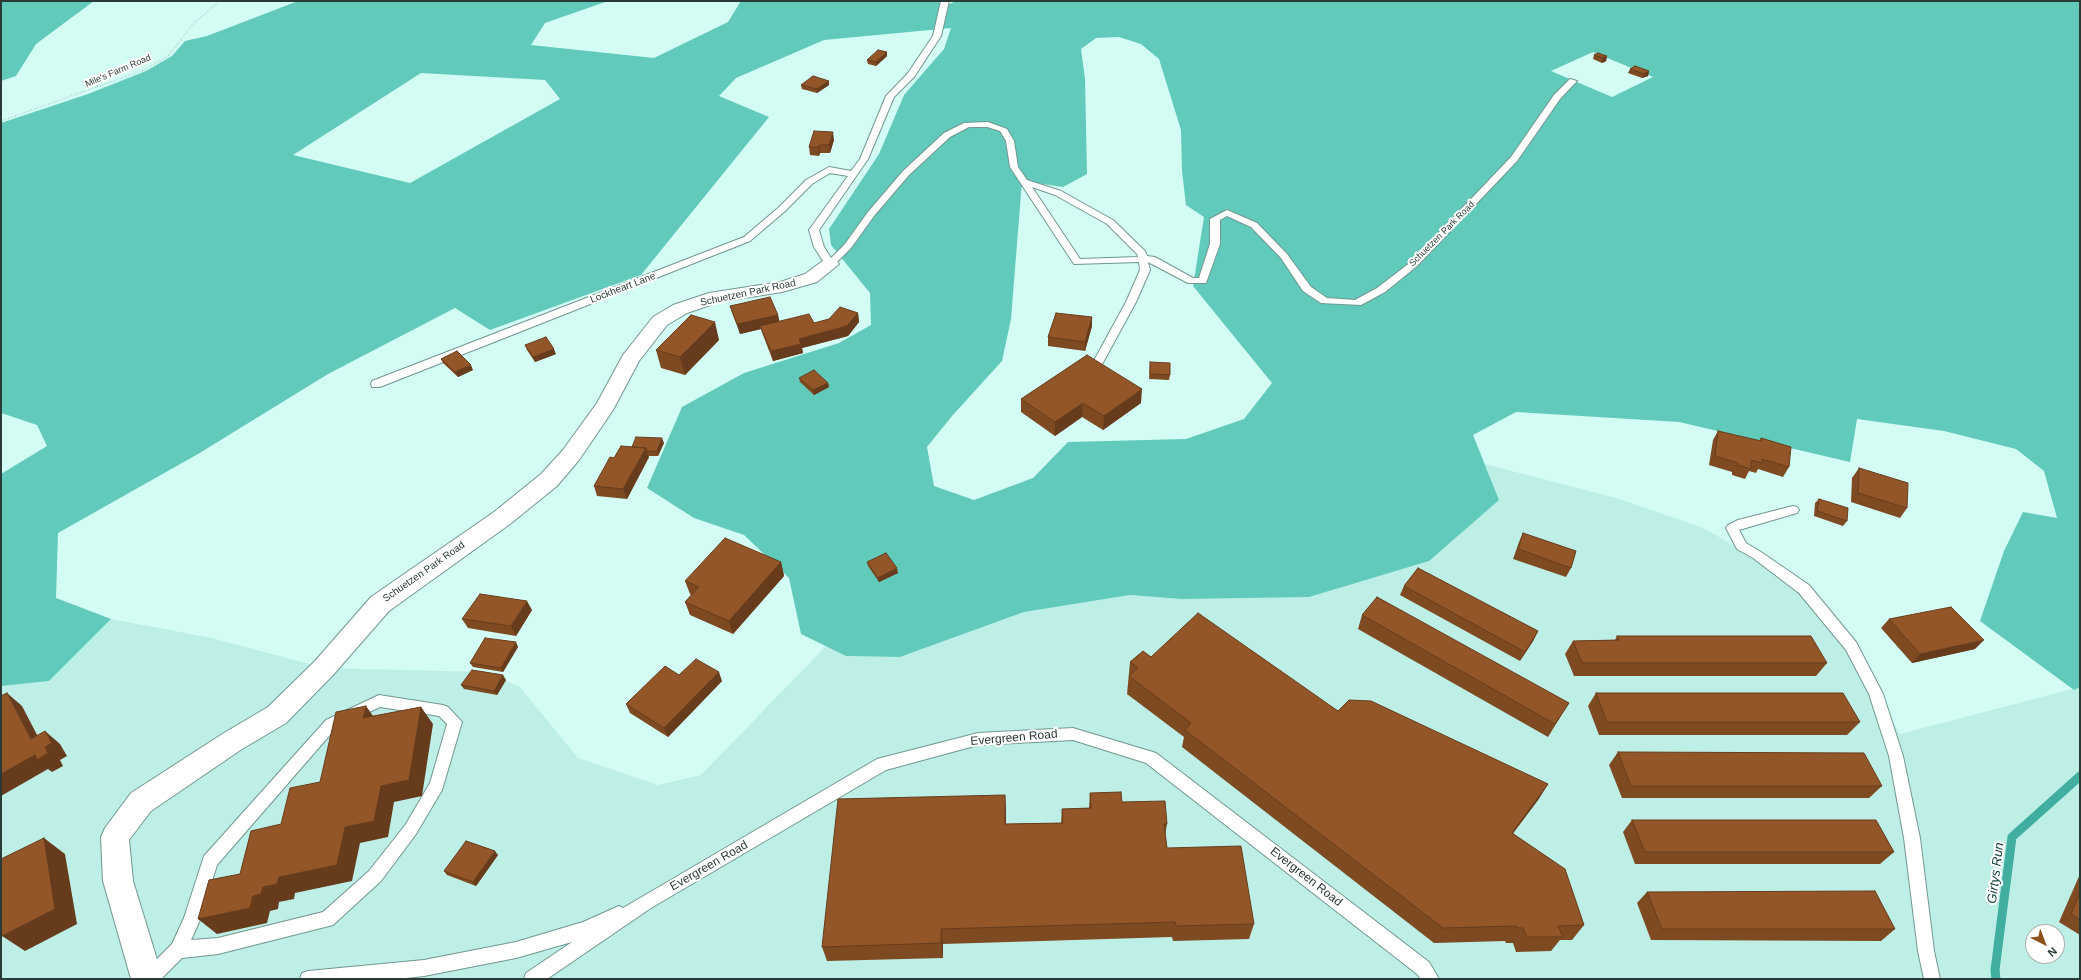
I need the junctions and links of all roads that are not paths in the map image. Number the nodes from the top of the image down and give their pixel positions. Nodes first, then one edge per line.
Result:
1 (945, 1) edge
2 (1573, 81) dead end
3 (852, 174) junction
4 (1022, 181) junction
5 (1144, 259) junction
6 (830, 264) junction
7 (1096, 366) edge
8 (376, 384) dead end
9 (1794, 510) dead end
10 (645, 902) junction
11 (178, 950) junction
12 (148, 979) edge
13 (308, 979) edge
14 (532, 979) edge
15 (1431, 979) edge
16 (1932, 979) edge

1 - 3 lane
2 - 5 lane, Schuetzen Park Road
3 - 6 lane
3 - 8 lane, Lockheart Lane
4 - 5 lane
4 - 5 lane, Schuetzen Park Road
4 - 6 lane, Schuetzen Park Road
5 - 7 lane
6 - 12 street, Schuetzen Park Road
9 - 16 lane
10 - 13 lane
10 - 14 lane, Evergreen Road
10 - 15 lane, Evergreen Road
11 - 11 lane
11 - 12 lane

